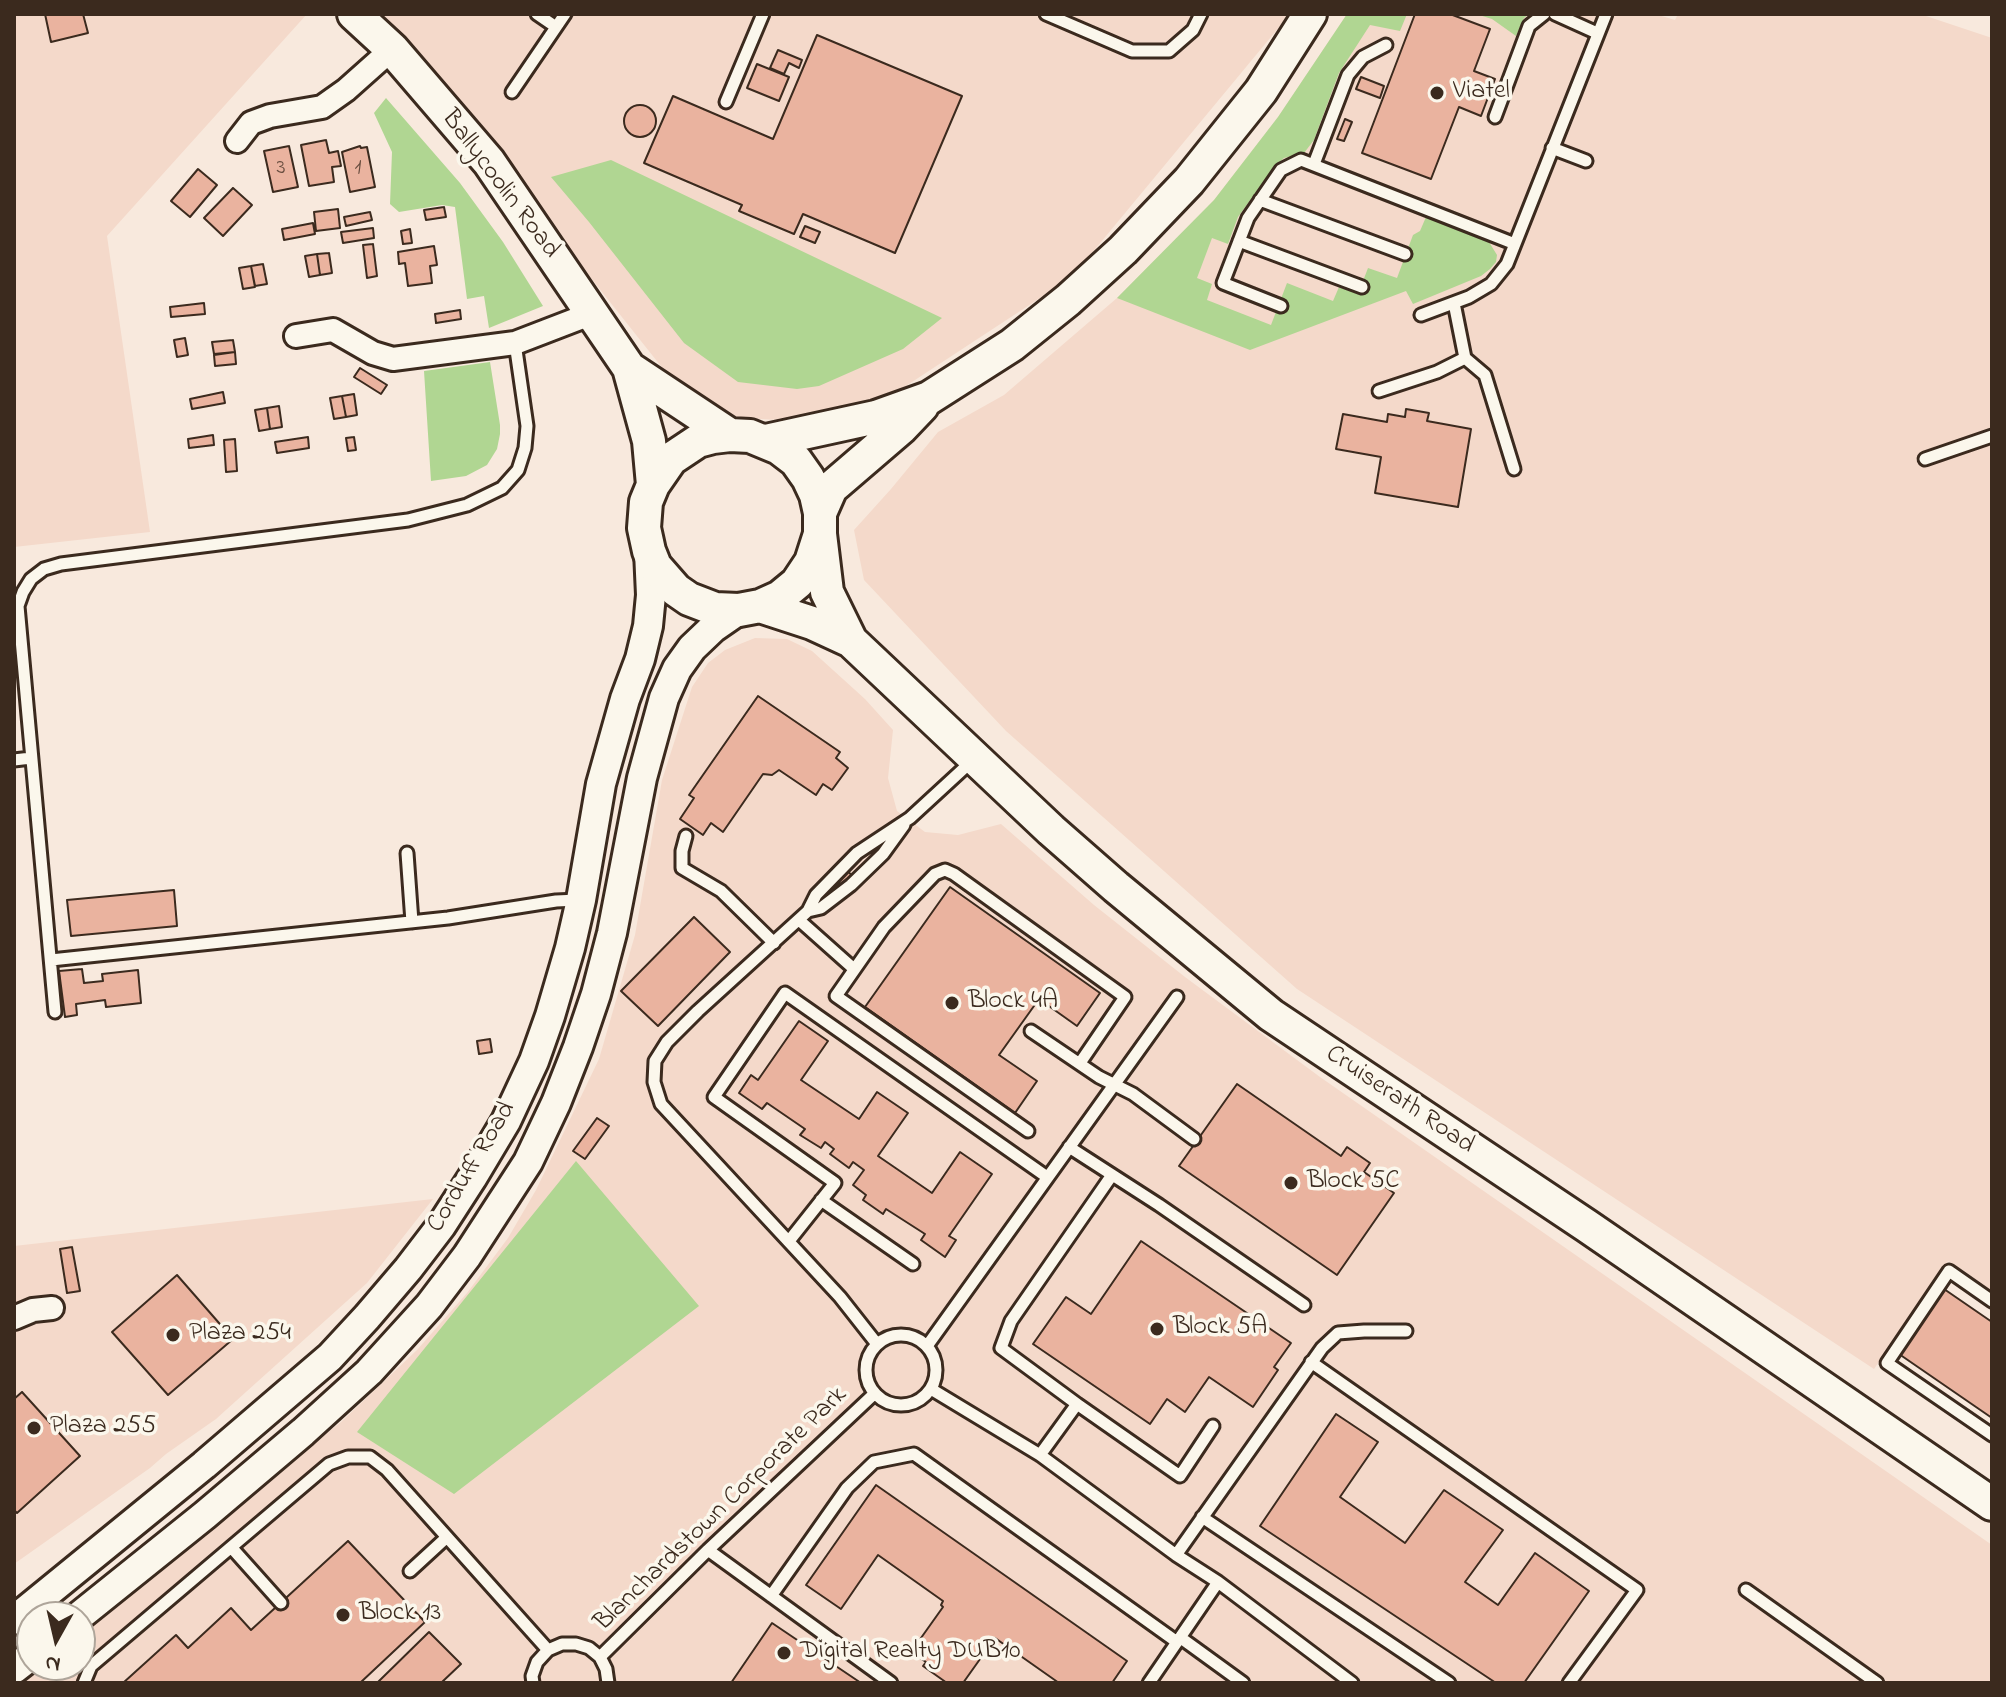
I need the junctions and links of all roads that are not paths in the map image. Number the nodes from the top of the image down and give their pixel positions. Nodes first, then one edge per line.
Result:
1 (354, 14) edge
2 (537, 14) edge
3 (565, 14) edge
4 (763, 14) edge
5 (1046, 14) edge
6 (1201, 14) edge
7 (1310, 14) edge
8 (1544, 14) edge
9 (1555, 14) edge
10 (1606, 14) edge
11 (556, 27) junction
12 (1597, 33) junction
13 (1386, 45) dead end
14 (392, 49) junction
15 (512, 92) dead end
16 (726, 102) dead end
17 (1495, 117) dead end
18 (237, 141) dead end
19 (1552, 148) junction
20 (1586, 161) dead end
21 (1314, 164) junction
22 (1260, 200) junction
23 (1239, 241) junction
24 (1515, 244) junction
25 (1405, 254) dead end
26 (1362, 287) dead end
27 (1454, 303) junction
28 (1281, 306) dead end
29 (593, 313) junction
30 (1421, 315) dead end
31 (296, 336) dead end
32 (515, 343) junction
33 (1465, 358) junction
34 (629, 368) junction
35 (1379, 391) dead end
36 (929, 398) junction
37 (730, 435) junction
38 (1992, 436) edge
39 (766, 441) junction
40 (1925, 459) dead end
41 (1514, 469) dead end
42 (653, 485) junction
43 (820, 524) junction
44 (649, 551) junction
45 (16, 606) edge
46 (749, 608) junction
47 (851, 641) junction
48 (31, 758) junction
49 (974, 759) junction
50 (14, 760) edge
51 (910, 818) junction
52 (686, 836) dead end
53 (407, 853) dead end
54 (581, 900) junction
55 (808, 911) junction
56 (799, 920) junction
57 (412, 922) junction
58 (774, 943) junction
59 (51, 960) junction
60 (854, 969) junction
61 (1177, 997) dead end
62 (55, 1012) dead end
63 (1031, 1031) dead end
64 (1080, 1063) junction
65 (1114, 1083) junction
66 (1028, 1131) dead end
67 (1194, 1139) dead end
68 (1069, 1147) junction
69 (1112, 1175) junction
70 (1047, 1177) junction
71 (821, 1200) junction
72 (789, 1241) junction
73 (913, 1264) dead end
74 (1992, 1301) edge
75 (1304, 1305) dead end
76 (52, 1308) dead end
77 (14, 1318) edge
78 (1406, 1331) dead end
79 (877, 1344) junction
80 (927, 1346) junction
81 (1311, 1362) junction
82 (931, 1389) junction
83 (874, 1394) junction
84 (1077, 1404) junction
85 (1213, 1426) dead end
86 (1992, 1435) edge
87 (1040, 1455) junction
88 (1992, 1504) edge
89 (1202, 1517) junction
90 (447, 1537) junction
91 (231, 1547) junction
92 (708, 1550) junction
93 (1176, 1555) junction
94 (410, 1571) dead end
95 (1218, 1582) junction
96 (1746, 1590) dead end
97 (771, 1596) junction
98 (96, 1602) edge
99 (281, 1603) dead end
100 (14, 1620) edge
101 (1179, 1640) junction
102 (548, 1650) junction
103 (600, 1657) junction
104 (84, 1683) edge
105 (533, 1683) edge
106 (608, 1683) edge
107 (891, 1683) edge
108 (1149, 1683) edge
109 (1243, 1683) edge
110 (1352, 1683) edge
111 (1449, 1683) edge
112 (1569, 1683) edge
113 (1877, 1683) edge

1 - 14 main road, Ballycoolin Road
2 - 11 lane
3 - 11 lane
4 - 16 lane
5 - 6 lane
7 - 36 main road
8 - 17 lane
9 - 12 lane
10 - 12 lane
11 - 15 lane
12 - 19 lane
13 - 21 lane
14 - 18 street
14 - 29 main road, Ballycoolin Road
19 - 20 lane
19 - 24 lane
21 - 22 lane
21 - 24 lane
22 - 23 lane
22 - 25 lane
23 - 26 lane
23 - 28 lane
24 - 27 lane
27 - 30 lane
27 - 33 lane
29 - 32 street
29 - 34 main road, Ballycoolin Road
31 - 32 street
32 - 45 lane
33 - 35 lane
33 - 41 lane
34 - 37 main road, Ballycoolin Road
34 - 42 main road, Ballycoolin Road
36 - 39 main road
36 - 43 main road
37 - 39 main road
37 - 42 main road
38 - 40 lane
39 - 43 main road
42 - 44 main road
43 - 46 main road
43 - 47 main road, Cruiserath Road
44 - 46 main road
44 - 54 street, Corduff Road
45 - 48 lane
46 - 47 main road, Cruiserath Road
46 - 98 street, Corduff Road
47 - 49 main road, Cruiserath Road
48 - 50 lane
48 - 59 lane
49 - 51 lane
49 - 88 main road, Cruiserath Road
51 - 55 lane
51 - 55 lane
52 - 58 lane
53 - 57 lane
54 - 57 lane
54 - 100 street, Corduff Road
55 - 56 lane
56 - 58 lane
56 - 60 lane
57 - 59 lane
58 - 72 lane
59 - 62 lane
60 - 64 lane
60 - 66 lane
61 - 65 lane
63 - 64 lane
64 - 65 lane
65 - 67 lane
65 - 68 lane
68 - 69 lane
68 - 70 lane
69 - 75 lane
69 - 84 lane
70 - 71 lane
70 - 80 lane
71 - 72 lane
71 - 73 lane
72 - 79 lane
74 - 86 lane
76 - 77 street
78 - 81 lane
79 - 80 lane
79 - 83 lane
80 - 82 lane
81 - 89 lane
81 - 112 lane
82 - 83 lane
82 - 87 lane
83 - 92 lane, Blanchardstown Corporate Park
84 - 85 lane
84 - 87 lane
87 - 93 lane
89 - 93 lane
89 - 111 lane
90 - 91 lane
90 - 94 lane
90 - 102 lane
91 - 99 lane
91 - 104 lane
92 - 97 lane
92 - 103 lane, Blanchardstown Corporate Park
93 - 95 lane
95 - 101 lane
95 - 110 lane
96 - 113 lane
97 - 101 lane
97 - 107 lane
101 - 108 lane
101 - 109 lane
102 - 103 lane
102 - 105 lane
103 - 106 lane

